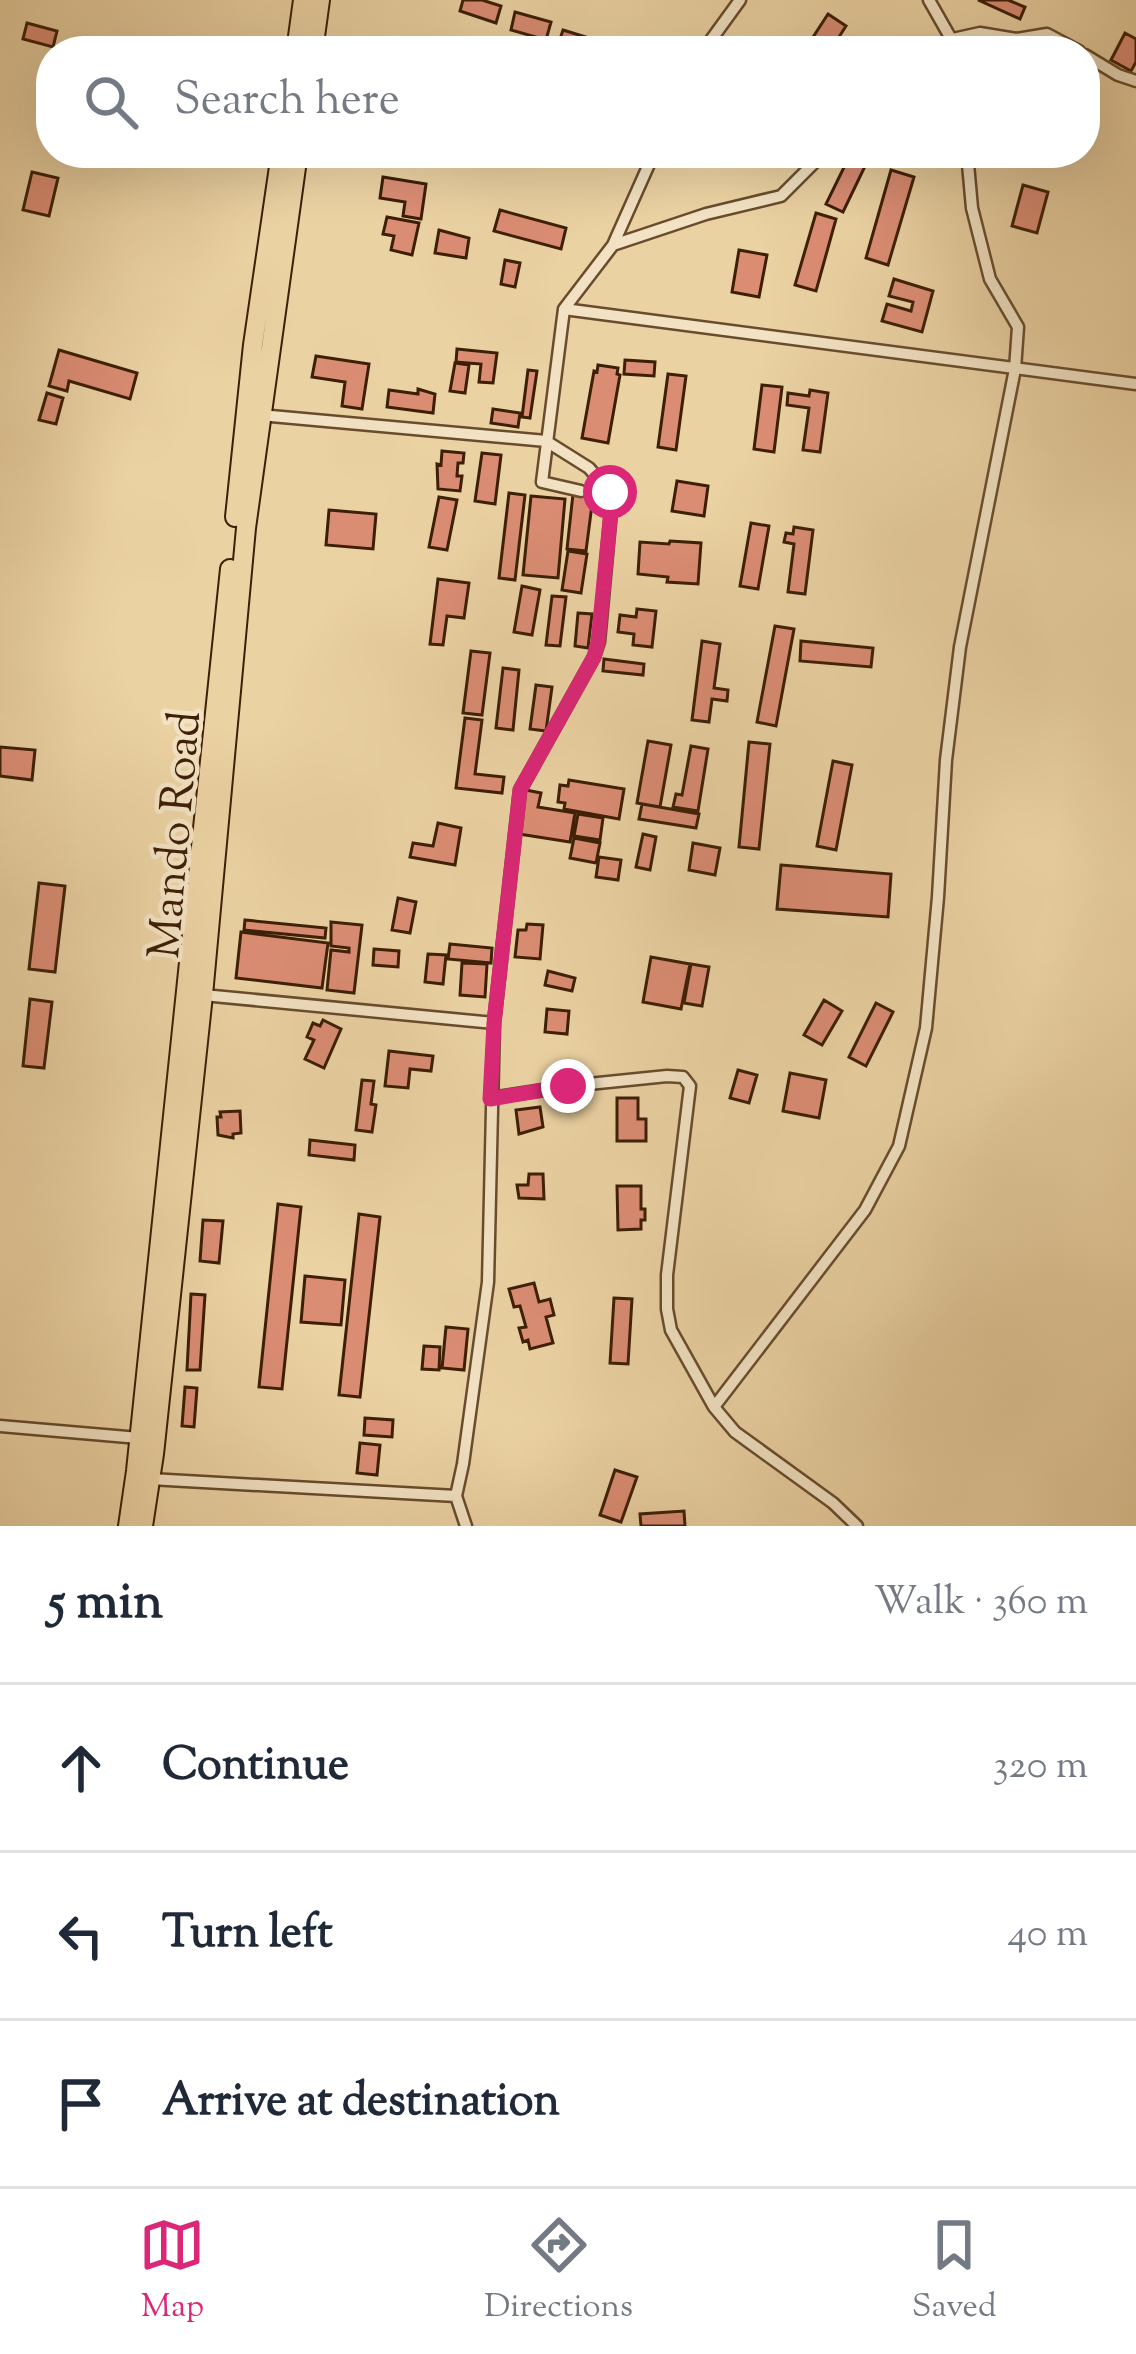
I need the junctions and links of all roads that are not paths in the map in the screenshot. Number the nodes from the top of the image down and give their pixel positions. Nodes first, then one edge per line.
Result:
1 (303, 0) edge
2 (320, 0) edge
3 (740, 0) edge
4 (928, 0) edge
5 (298, 36) edge
6 (315, 36) edge
7 (714, 36) edge
8 (950, 36) edge
9 (1100, 64) edge
10 (1136, 81) edge
11 (279, 168) edge
12 (296, 168) edge
13 (647, 168) edge
14 (809, 168) edge
15 (968, 168) edge
16 (613, 245) junction
17 (564, 309) junction
18 (1015, 369) junction
19 (1136, 383) edge
20 (260, 415) junction
21 (546, 441) junction
22 (581, 491) dead end
23 (202, 994) junction
24 (494, 1023) junction
25 (490, 1099) junction
26 (714, 1407) junction
27 (0, 1426) edge
28 (139, 1438) junction
29 (151, 1479) junction
30 (456, 1496) junction
31 (128, 1526) edge
32 (143, 1526) edge
33 (466, 1526) edge
34 (856, 1526) edge

1 - 5 highway
2 - 6 highway
3 - 7 street
4 - 8 street
9 - 10 street
11 - 28 highway, Mando Road
12 - 20 highway, Mando Road
13 - 16 street
14 - 16 street
15 - 18 street
16 - 17 street
17 - 18 street
17 - 21 street
18 - 19 street
18 - 26 street
20 - 21 street
20 - 23 highway, Mando Road
21 - 22 street
21 - 24 street
23 - 24 street
23 - 29 highway, Mando Road
24 - 25 street
25 - 26 street
25 - 30 street
26 - 34 street
27 - 28 street
28 - 31 highway, Mando Road
29 - 30 street
29 - 32 highway, Mando Road
30 - 33 street

